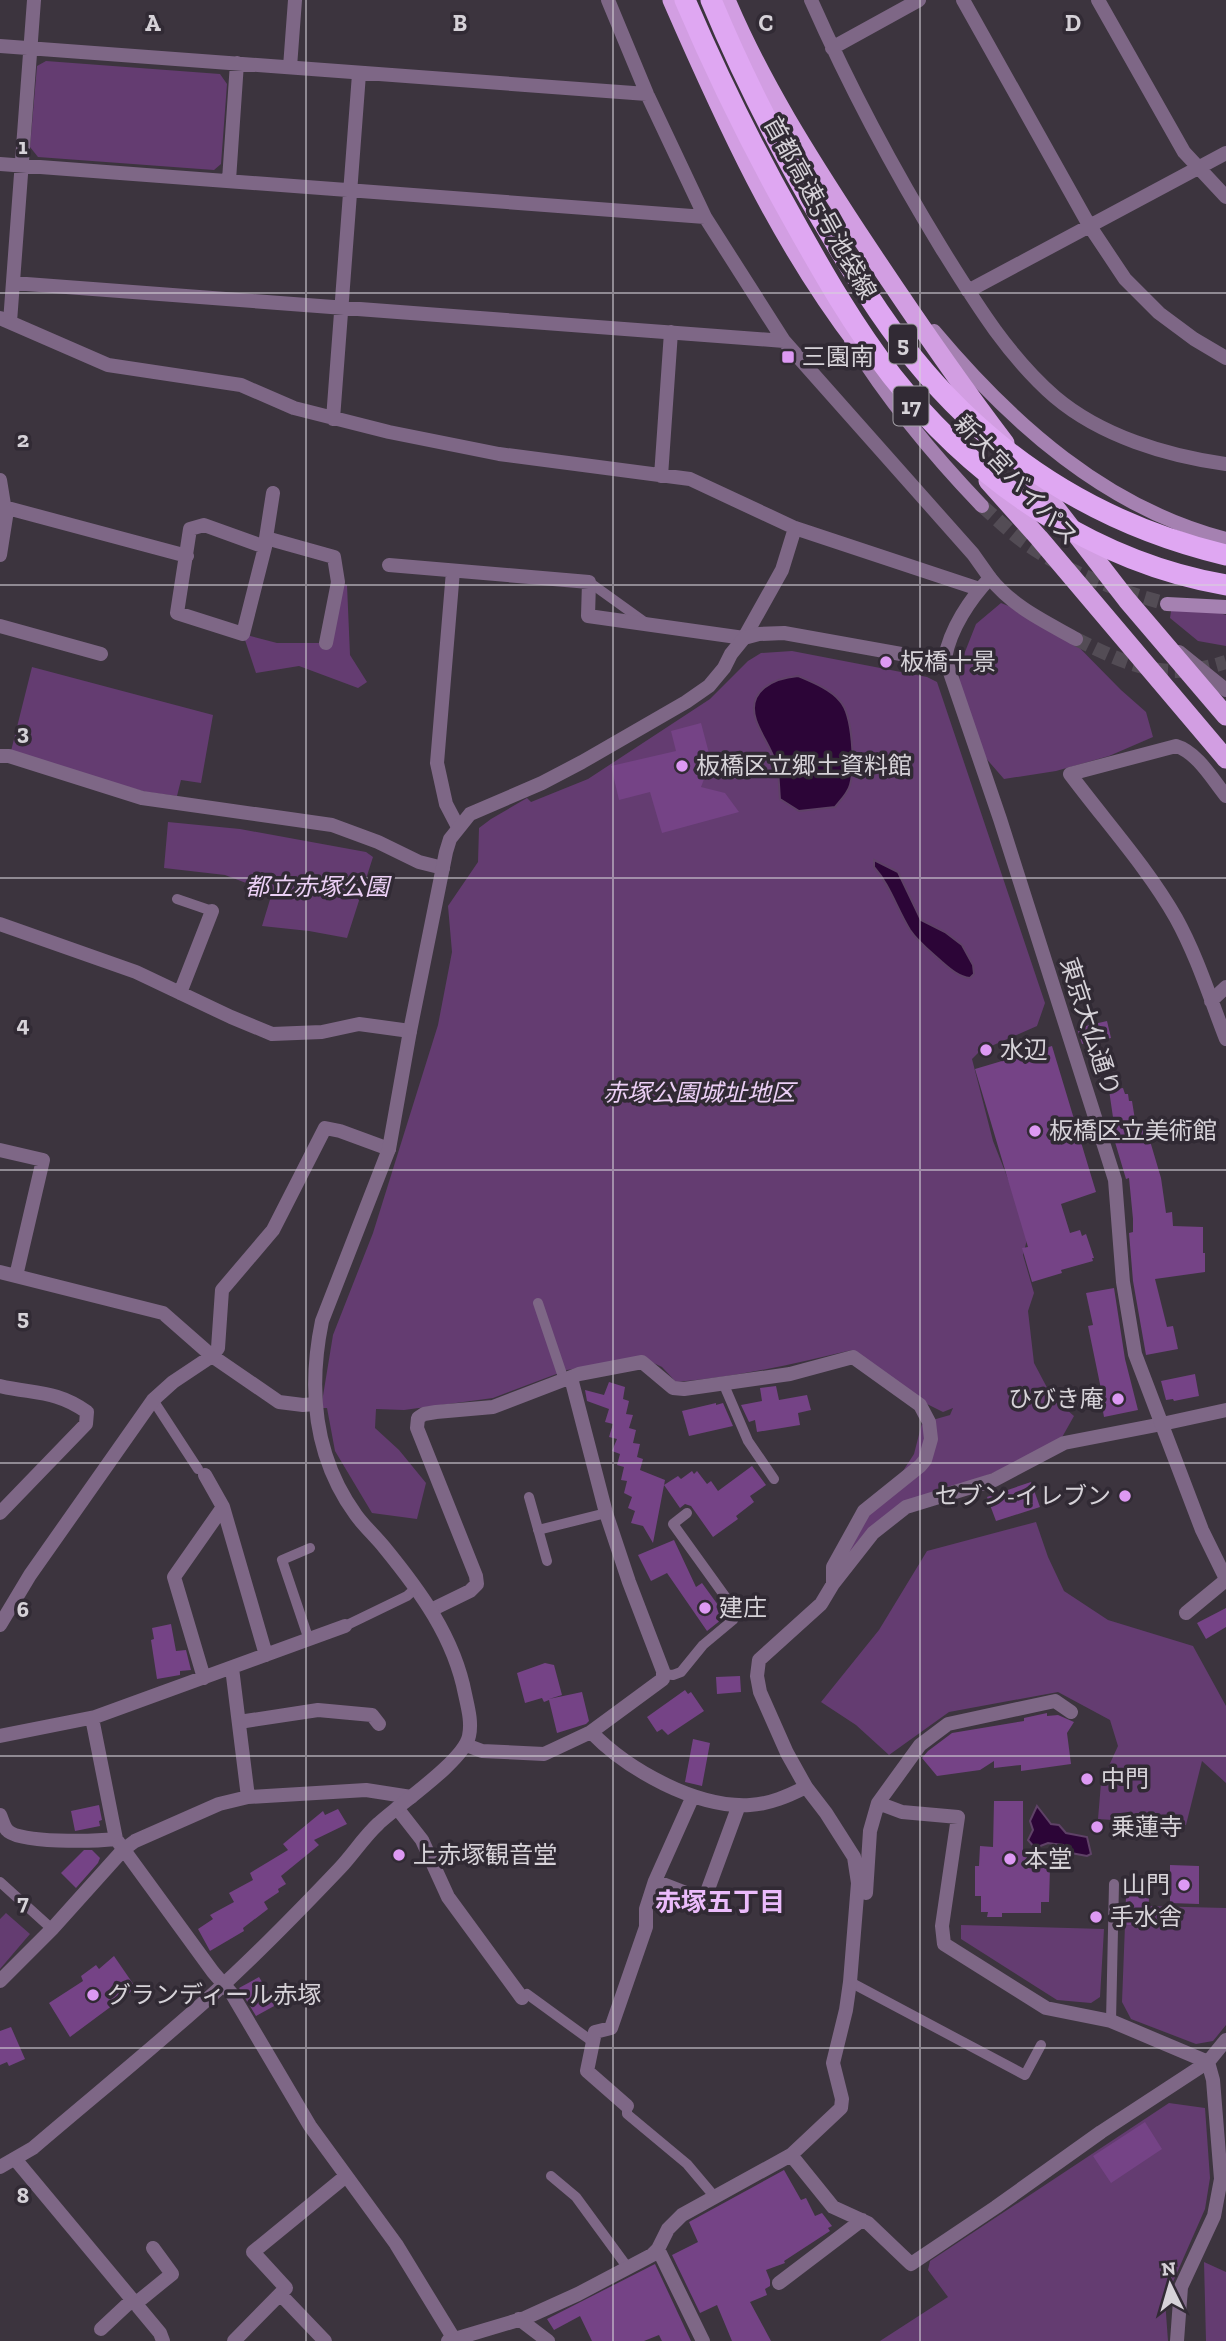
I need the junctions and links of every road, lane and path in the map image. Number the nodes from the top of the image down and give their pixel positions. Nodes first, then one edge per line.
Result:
1 (34, 0) edge
2 (295, 0) edge
3 (608, 0) edge
4 (671, 0) edge
5 (685, 0) edge
6 (711, 0) edge
7 (726, 0) edge
8 (811, 0) edge
9 (919, 0) edge
10 (963, 0) edge
11 (1098, 0) edge
12 (0, 46) edge
13 (30, 48) junction
14 (832, 48) junction
15 (237, 63) junction
16 (290, 67) junction
17 (359, 74) junction
18 (647, 94) junction
19 (1226, 153) edge
20 (0, 164) edge
21 (22, 165) junction
22 (1198, 169) junction
23 (229, 180) junction
24 (351, 190) junction
25 (1226, 197) edge
26 (705, 216) junction
27 (1089, 225) junction
28 (885, 274) junction
29 (13, 283) junction
30 (968, 291) junction
31 (341, 308) junction
32 (831, 309) junction
33 (5, 320) edge
34 (671, 332) junction
35 (784, 341) junction
36 (1226, 358) edge
37 (333, 419) junction
38 (1226, 464) edge
39 (660, 476) junction
40 (0, 480) edge
41 (273, 493) dead end
42 (2, 506) edge
43 (982, 506) tunnel mouth
44 (795, 528) junction
45 (1226, 539) edge
46 (265, 542) junction
47 (0, 555) edge
48 (1226, 555) edge
49 (187, 556) junction
50 (389, 565) dead end
51 (453, 570) junction
52 (589, 582) junction
53 (985, 584) junction
54 (1226, 585) edge
55 (1167, 604) tunnel mouth
56 (1226, 607) edge
57 (648, 624) junction
58 (0, 626) edge
59 (1156, 634) junction
60 (744, 638) junction
61 (1076, 639) tunnel mouth
62 (326, 643) dead end
63 (100, 654) dead end
64 (945, 657) junction
65 (1226, 690) edge
66 (1226, 716) edge
67 (0, 757) edge
68 (1226, 760) edge
69 (1226, 796) edge
70 (458, 827) junction
71 (443, 868) junction
72 (177, 899) dead end
73 (212, 911) joint
74 (0, 924) edge
75 (1226, 987) edge
76 (180, 993) junction
77 (1211, 1001) junction
78 (410, 1031) junction
79 (1226, 1038) edge
80 (390, 1149) junction
81 (0, 1150) edge
82 (0, 1272) edge
83 (16, 1276) junction
84 (538, 1303) dead end
85 (212, 1356) junction
86 (568, 1379) junction
87 (723, 1385) junction
88 (0, 1386) edge
89 (153, 1400) junction
90 (315, 1404) junction
91 (1226, 1410) edge
92 (1162, 1424) junction
93 (201, 1472) joint
94 (774, 1479) dead end
95 (529, 1497) dead end
96 (223, 1507) junction
97 (0, 1513) edge
98 (606, 1513) junction
99 (687, 1513) dead end
100 (538, 1530) junction
101 (310, 1548) dead end
102 (547, 1561) dead end
103 (1222, 1561) edge
104 (1226, 1580) edge
105 (833, 1584) junction
106 (416, 1588) junction
107 (431, 1610) junction
108 (1186, 1613) dead end
109 (0, 1625) edge
110 (345, 1626) joint
111 (309, 1640) junction
112 (266, 1655) junction
113 (232, 1668) junction
114 (663, 1674) junction
115 (204, 1678) junction
116 (1071, 1712) dead end
117 (92, 1718) junction
118 (239, 1722) junction
119 (379, 1724) dead end
120 (591, 1732) junction
121 (0, 1736) edge
122 (466, 1745) junction
123 (806, 1787) junction
124 (693, 1796) junction
125 (248, 1797) junction
126 (411, 1797) junction
127 (878, 1803) junction
128 (739, 1805) junction
129 (397, 1808) junction
130 (0, 1815) edge
131 (119, 1844) junction
132 (655, 1881) junction
133 (0, 1882) edge
134 (1114, 1884) dead end
135 (856, 1925) junction
136 (52, 1929) junction
137 (0, 1981) edge
138 (850, 1982) junction
139 (223, 1985) junction
140 (522, 1998) joint
141 (1111, 2021) junction
142 (1226, 2040) edge
143 (593, 2042) junction
144 (1041, 2045) dead end
145 (1208, 2062) junction
146 (627, 2106) joint
147 (791, 2155) junction
148 (15, 2159) junction
149 (0, 2166) edge
150 (346, 2176) junction
151 (551, 2176) dead end
152 (715, 2196) junction
153 (862, 2220) junction
154 (153, 2248) dead end
155 (658, 2249) junction
156 (628, 2268) junction
157 (779, 2283) dead end
158 (280, 2294) junction
159 (134, 2302) junction
160 (519, 2319) junction
161 (101, 2329) dead end
162 (451, 2340) edge
163 (163, 2341) edge
164 (234, 2341) edge
165 (325, 2341) edge
166 (548, 2341) edge
167 (703, 2341) edge
168 (1177, 2341) edge

1 - 13 street
2 - 16 street
3 - 18 street
4 - 32 highway, 新大宮バイパス / 17
5 - 54 highway, 首都高速5号池袋線 / 5, bridge
6 - 48 highway, 首都高速5号池袋線 / 5, bridge
7 - 28 highway, 新大宮バイパス / 17
8 - 14 street
9 - 14 street
10 - 27 street
11 - 22 street
12 - 13 street
13 - 15 street
13 - 21 street
14 - 30 street
15 - 16 street
15 - 23 street
16 - 17 street
17 - 18 street
17 - 24 street
18 - 26 street
19 - 22 street
20 - 21 street
21 - 23 street
21 - 29 street
22 - 25 street
22 - 27 street
23 - 24 street
24 - 26 street
24 - 31 street
26 - 35 street
27 - 30 street
27 - 36 street
28 - 45 main road
28 - 59 highway, 新大宮バイパス / 17
29 - 31 street
29 - 33 street
30 - 38 street
31 - 34 street
31 - 37 street
32 - 43 main road
32 - 68 highway, 新大宮バイパス / 17
33 - 37 street
34 - 35 street
34 - 39 street
35 - 53 street
37 - 39 street
39 - 44 street
40 - 42 street
41 - 46 street
42 - 47 street
42 - 49 street
44 - 53 street
44 - 60 street
46 - 49 street
46 - 49 street
46 - 62 street
50 - 51 street
51 - 52 street
51 - 70 street
52 - 57 lane
52 - 57 street
53 - 61 street
53 - 64 street
55 - 56 main road
57 - 60 street
58 - 63 street
59 - 65 street, 17
59 - 66 highway, 新大宮バイパス / 17
60 - 64 street
60 - 70 street
64 - 92 street, 東京大仏通り
67 - 71 street
69 - 77 street
70 - 71 street
71 - 78 street
72 - 73 lane
73 - 76 street
74 - 76 street
75 - 77 street
76 - 78 street
77 - 79 street
78 - 80 street
80 - 85 street
80 - 90 street
81 - 83 street
82 - 83 street
83 - 85 street
84 - 86 lane
85 - 89 street
85 - 90 street
86 - 87 street
86 - 98 street
86 - 107 street
87 - 94 lane
87 - 105 street
88 - 97 street
89 - 93 lane
89 - 109 street
90 - 106 street
91 - 92 street
92 - 103 street, 東京大仏通り
92 - 105 street
93 - 96 street
95 - 100 lane
96 - 112 street
96 - 115 street
98 - 100 lane
98 - 114 street
99 - 114 lane
100 - 102 lane
101 - 111 lane
103 - 104 street, 東京大仏通り
104 - 108 street
105 - 123 street
106 - 107 street
106 - 110 lane
107 - 122 street
110 - 111 street
111 - 112 street
112 - 113 street
113 - 115 street
113 - 118 street
114 - 120 street
115 - 117 street
116 - 127 street
117 - 121 street
117 - 131 street
118 - 119 street
118 - 125 street
120 - 122 street
120 - 124 street
122 - 126 street
123 - 128 street
123 - 135 street
124 - 128 street
124 - 132 street
125 - 126 street
125 - 131 street
126 - 129 street
127 - 135 street
127 - 141 street
128 - 132 street
129 - 139 street
129 - 140 street
130 - 131 street
131 - 136 street
131 - 139 street
132 - 143 street
133 - 136 lane
134 - 141 lane
135 - 138 street
136 - 137 street
138 - 144 lane
138 - 147 street
139 - 148 street
139 - 150 street
140 - 143 lane
141 - 145 street
142 - 145 street
143 - 146 street
145 - 153 street
145 - 168 street
146 - 152 lane
147 - 152 street
147 - 153 street
148 - 149 street
148 - 159 street
150 - 158 street
150 - 162 street
151 - 156 lane
152 - 155 street
153 - 157 street
154 - 159 street
155 - 156 street
155 - 167 street
156 - 160 street
158 - 164 street
158 - 165 street
159 - 161 street
159 - 163 street
160 - 162 street
160 - 166 street

